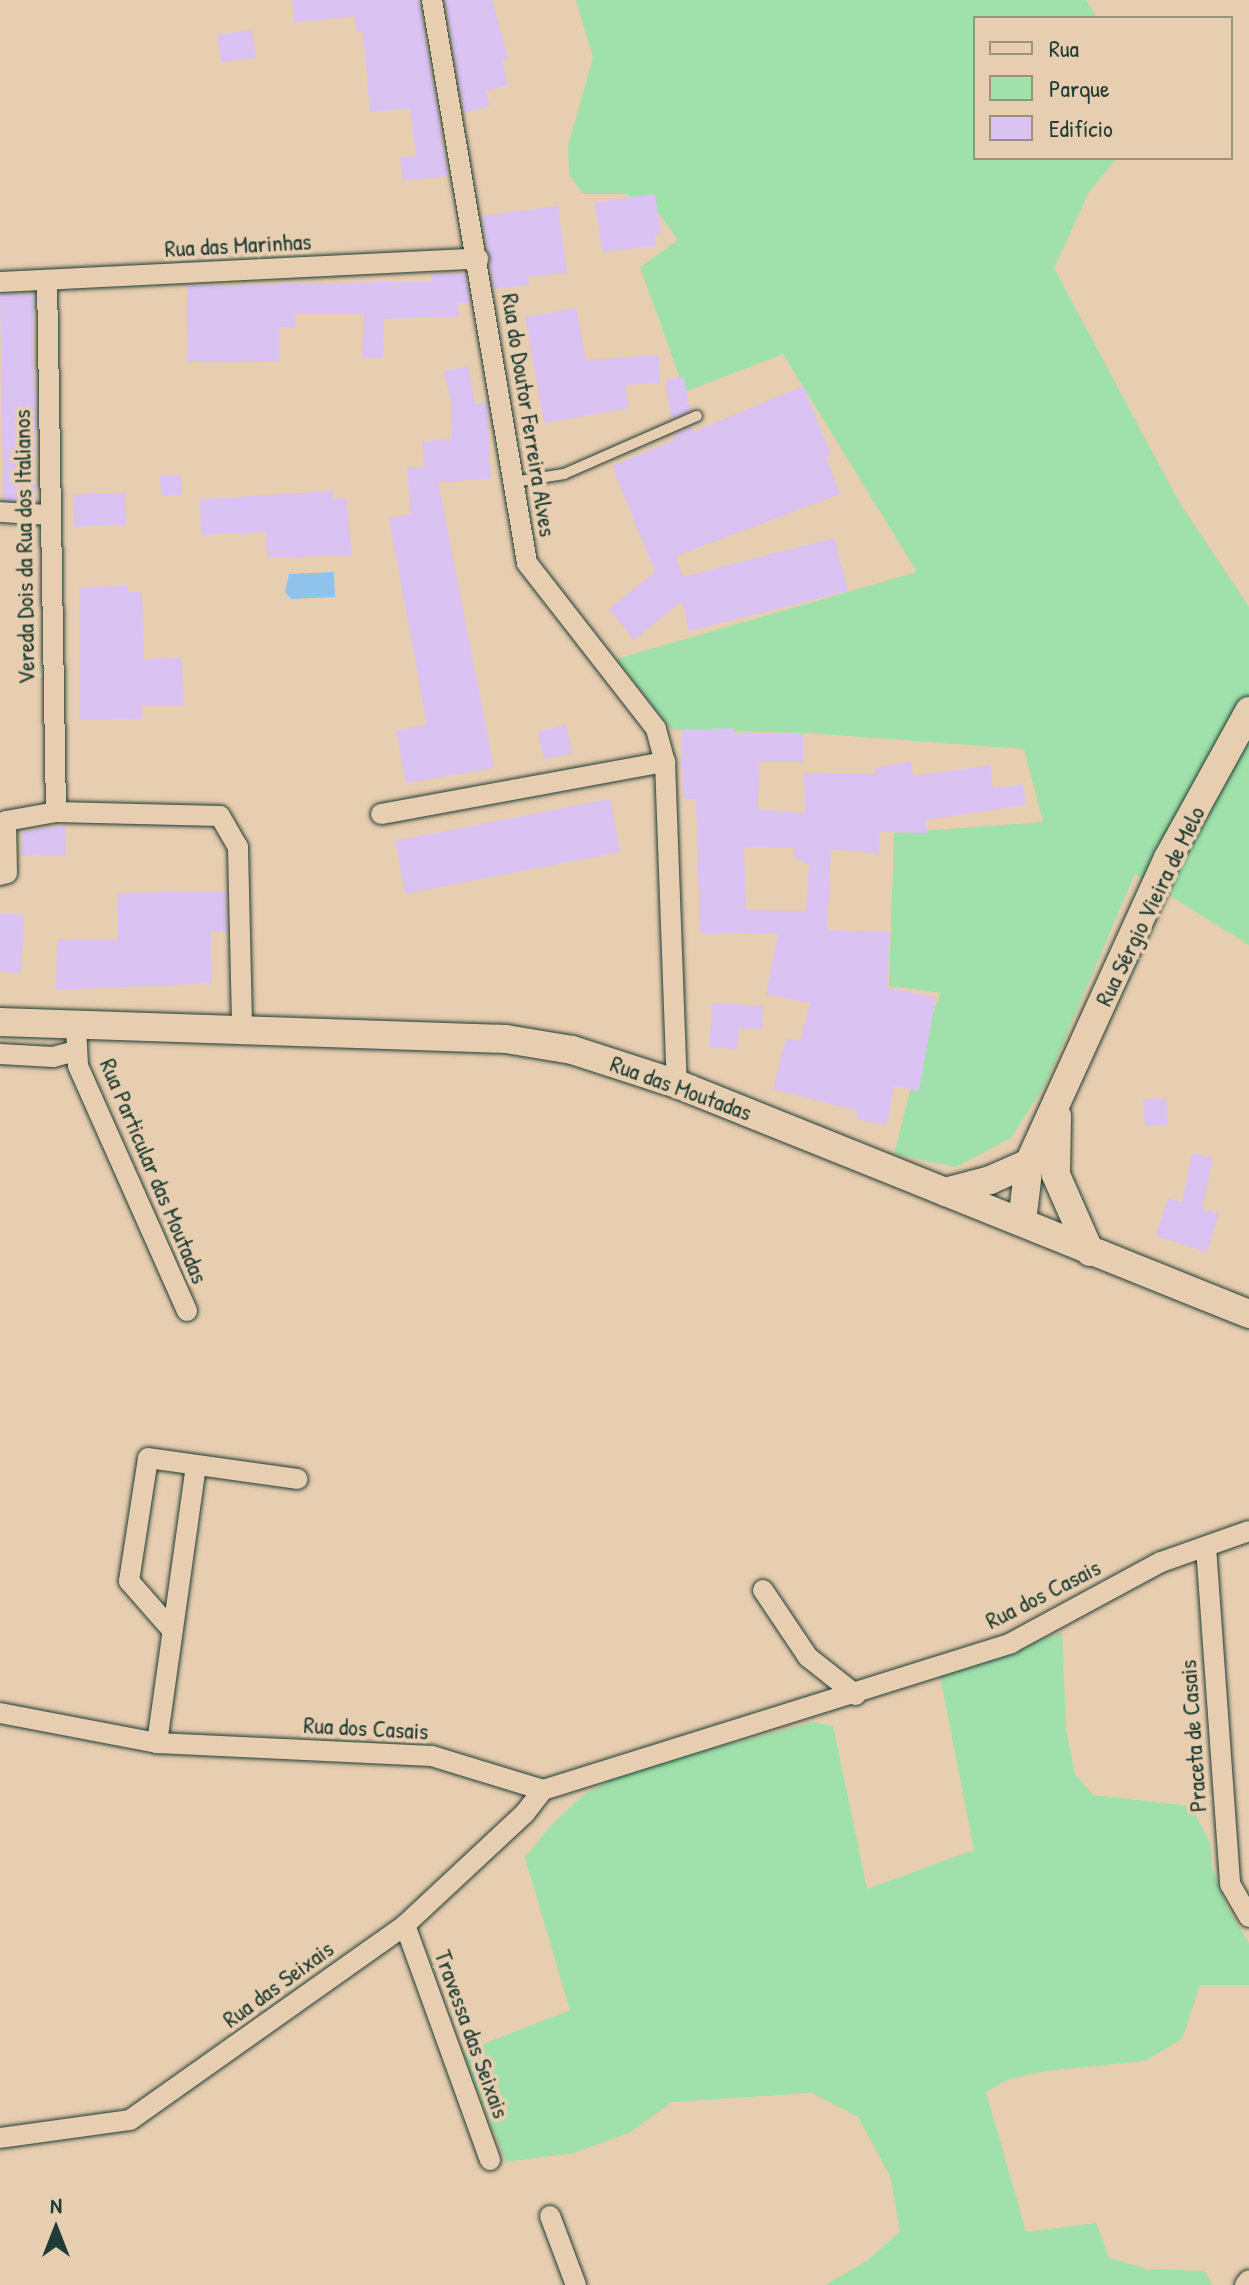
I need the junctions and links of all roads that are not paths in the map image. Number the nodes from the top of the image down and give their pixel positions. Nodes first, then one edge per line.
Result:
1 (432, 0) edge
2 (478, 259) junction
3 (47, 280) junction
4 (0, 282) edge
5 (697, 416) dead end
6 (513, 482) junction
7 (0, 512) edge
8 (48, 515) junction
9 (1249, 711) edge
10 (665, 762) junction
11 (56, 812) junction
12 (381, 814) dead end
13 (0, 875) edge
14 (0, 1010) edge
15 (0, 1022) edge
16 (242, 1030) junction
17 (76, 1038) junction
18 (0, 1054) edge
19 (677, 1084) junction
20 (1057, 1104) junction
21 (1029, 1163) junction
22 (1056, 1175) junction
23 (945, 1192) junction
24 (1022, 1222) junction
25 (1090, 1252) junction
26 (187, 1311) dead end
27 (1249, 1314) edge
28 (196, 1466) junction
29 (298, 1479) dead end
30 (1249, 1531) edge
31 (1206, 1547) junction
32 (763, 1590) dead end
33 (171, 1629) junction
34 (856, 1695) junction
35 (0, 1713) edge
36 (157, 1743) junction
37 (543, 1790) junction
38 (1249, 1917) edge
39 (405, 1925) junction
40 (0, 2138) edge
41 (490, 2160) dead end
42 (550, 2216) dead end
43 (1249, 2280) edge
44 (576, 2285) edge
45 (1245, 2285) edge

1 - 2 street, Rua do Doutor Ferreira Alves
2 - 3 street, Rua das Marinhas
2 - 6 street, Rua do Doutor Ferreira Alves
3 - 4 street, Rua das Marinhas
3 - 8 street, Vereda Dois da Rua dos Italianos
5 - 6 lane
6 - 10 street, Rua do Doutor Ferreira Alves
7 - 8 street
8 - 11 street, Vereda Dois da Rua dos Italianos
9 - 20 main road, Rua Sérgio Vieira de Melo
10 - 12 street
10 - 19 street, Rua do Doutor Ferreira Alves
11 - 13 street
11 - 16 street
14 - 17 street, Rua das Moutadas
15 - 17 main road, Rua das Moutadas
16 - 17 main road, Rua das Moutadas
16 - 19 main road, Rua das Moutadas
17 - 18 street, Rua das Moutadas
17 - 26 street, Rua Particular das Moutadas
19 - 23 main road, Rua das Moutadas
20 - 21 main road, Rua Sérgio Vieira de Melo
20 - 22 main road, Rua Sérgio Vieira de Melo
21 - 23 main road
21 - 24 main road, Rua Sérgio Vieira de Melo
22 - 24 main road
22 - 25 main road, Rua Sérgio Vieira de Melo
23 - 24 main road, Rua das Moutadas
24 - 25 main road, Rua das Moutadas
25 - 27 main road, Rua das Moutadas
28 - 29 street
28 - 33 street
28 - 33 street
30 - 31 street, Rua dos Casais
31 - 34 street, Rua dos Casais
31 - 38 street, Praceta de Casais
32 - 34 street
33 - 36 street
34 - 37 street, Rua dos Casais
35 - 36 street, Rua dos Casais
36 - 37 street, Rua dos Casais
37 - 39 street, Rua das Seixais
39 - 40 street, Rua das Seixais
39 - 41 street, Travessa das Seixais
42 - 44 street
43 - 45 street

